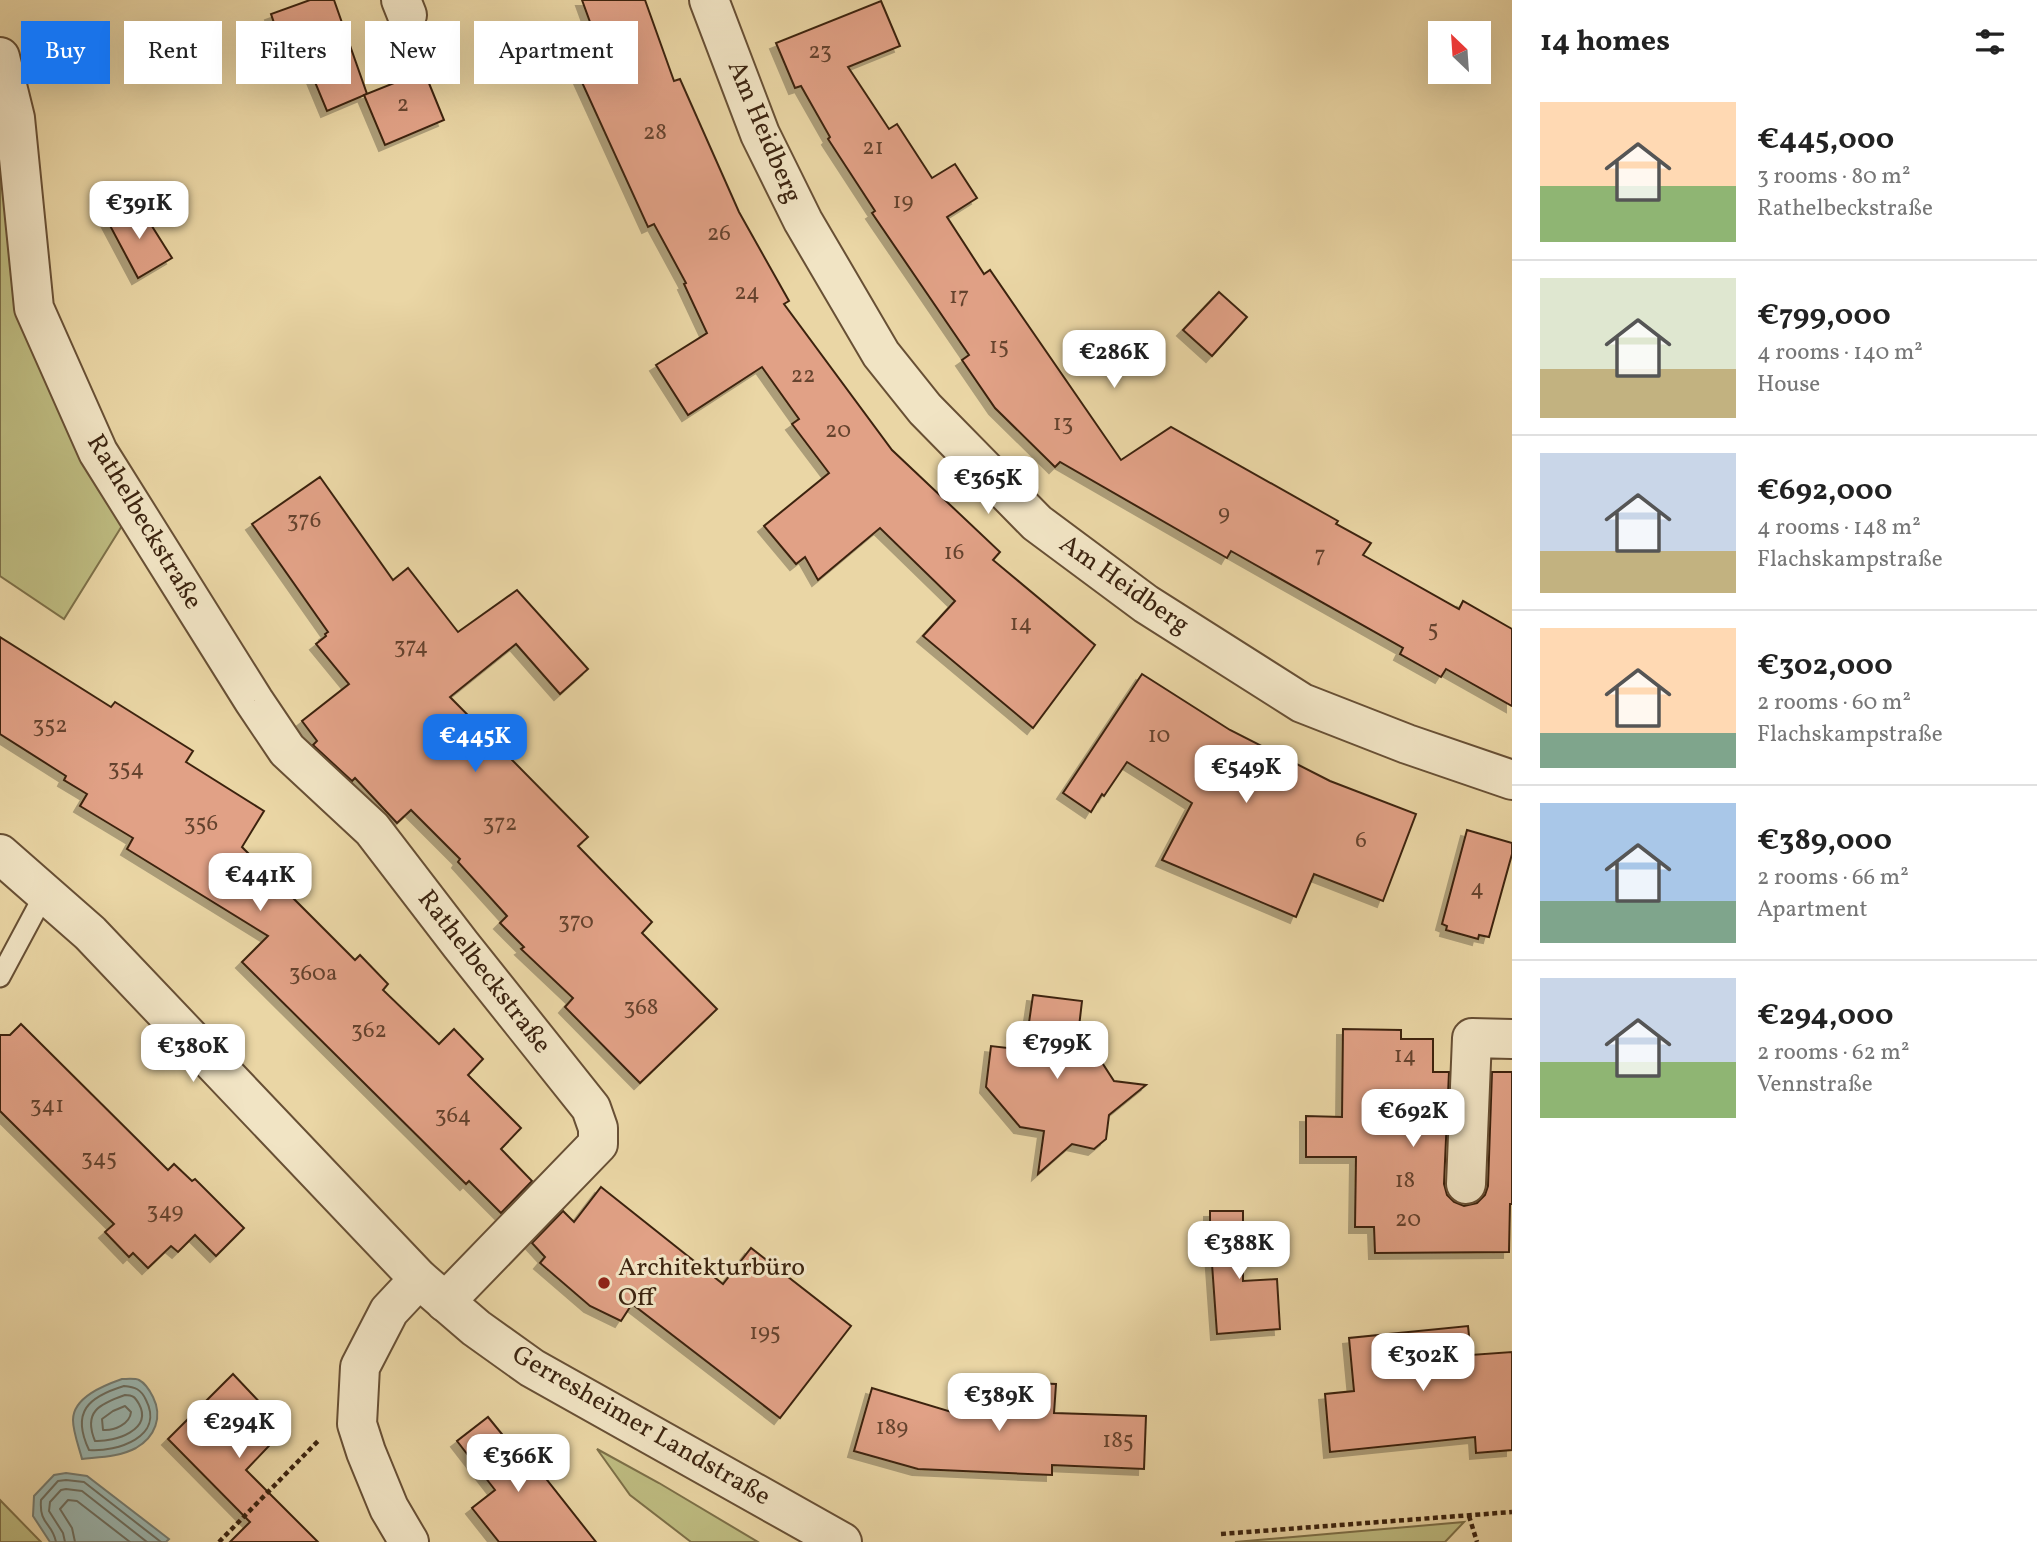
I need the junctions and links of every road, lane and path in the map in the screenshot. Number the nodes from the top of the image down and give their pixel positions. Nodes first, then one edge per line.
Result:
1 (709, 0) edge
2 (2, 41) edge
3 (1512, 780) edge
4 (0, 854) edge
5 (45, 893) junction
6 (0, 977) edge
7 (1512, 1039) edge
8 (1466, 1184) dead end
9 (432, 1291) junction
10 (324, 1436) dead end
11 (1512, 1512) edge
12 (1469, 1516) junction
13 (1221, 1534) dead end
14 (219, 1542) edge
15 (408, 1542) edge
16 (842, 1542) edge
17 (1477, 1542) edge

1 - 3 street, Am Heidberg
2 - 9 street, Rathelbeckstraße
4 - 5 street
5 - 6 lane
5 - 9 street
7 - 8 street
9 - 15 street
9 - 16 street, Gerresheimer Landstraße
10 - 14 path
11 - 12 path
12 - 13 path
12 - 17 path

